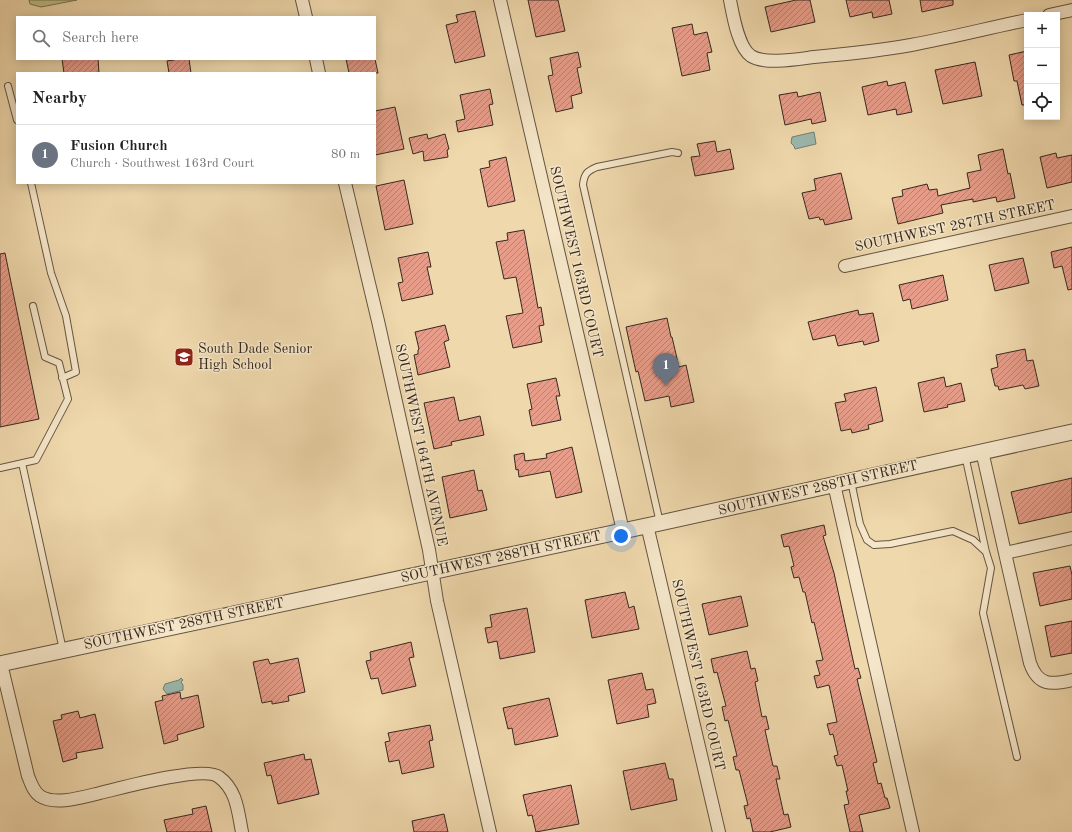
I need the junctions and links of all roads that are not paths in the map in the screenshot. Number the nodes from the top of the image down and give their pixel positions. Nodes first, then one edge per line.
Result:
1 (302, 0) edge
2 (500, 0) edge
3 (730, 0) edge
4 (1072, 10) edge
5 (1060, 13) edge
6 (306, 16) edge
7 (1024, 21) edge
8 (316, 60) edge
9 (319, 72) edge
10 (8, 86) dead end
11 (16, 116) edge
12 (678, 153) dead end
13 (31, 184) edge
14 (345, 184) edge
15 (1072, 216) edge
16 (844, 266) dead end
17 (33, 306) dead end
18 (62, 378) junction
19 (1072, 432) edge
20 (982, 452) junction
21 (965, 455) junction
22 (22, 463) junction
23 (0, 468) edge
24 (851, 480) junction
25 (834, 484) junction
26 (654, 524) junction
27 (623, 531) junction
28 (1072, 538) edge
29 (986, 552) junction
30 (1005, 553) junction
31 (432, 572) junction
32 (63, 650) junction
33 (0, 664) edge
34 (1072, 680) edge
35 (1017, 756) dead end
36 (242, 832) edge
37 (490, 832) edge
38 (719, 832) edge
39 (913, 832) edge

1 - 6 street
2 - 27 street, SOUTHWEST 163RD COURT
3 - 7 street
4 - 5 street
8 - 9 street
10 - 11 lane
12 - 26 lane
13 - 18 lane
14 - 31 street, SOUTHWEST 164TH AVENUE
15 - 16 street, SOUTHWEST 287TH STREET
17 - 18 lane
18 - 22 lane
19 - 20 street, SOUTHWEST 288TH STREET
20 - 21 street, SOUTHWEST 288TH STREET
20 - 30 street
21 - 24 street, SOUTHWEST 288TH STREET
21 - 29 lane
22 - 23 lane
22 - 32 lane
24 - 25 street, SOUTHWEST 288TH STREET
24 - 29 lane
25 - 26 street, SOUTHWEST 288TH STREET
25 - 39 street
26 - 27 street, SOUTHWEST 288TH STREET
26 - 38 street, SOUTHWEST 163RD COURT
27 - 31 street, SOUTHWEST 288TH STREET
28 - 30 street
29 - 35 lane
30 - 34 street
31 - 32 street, SOUTHWEST 288TH STREET
31 - 37 street, SOUTHWEST 164TH AVENUE
32 - 33 street, SOUTHWEST 288TH STREET
33 - 36 street

